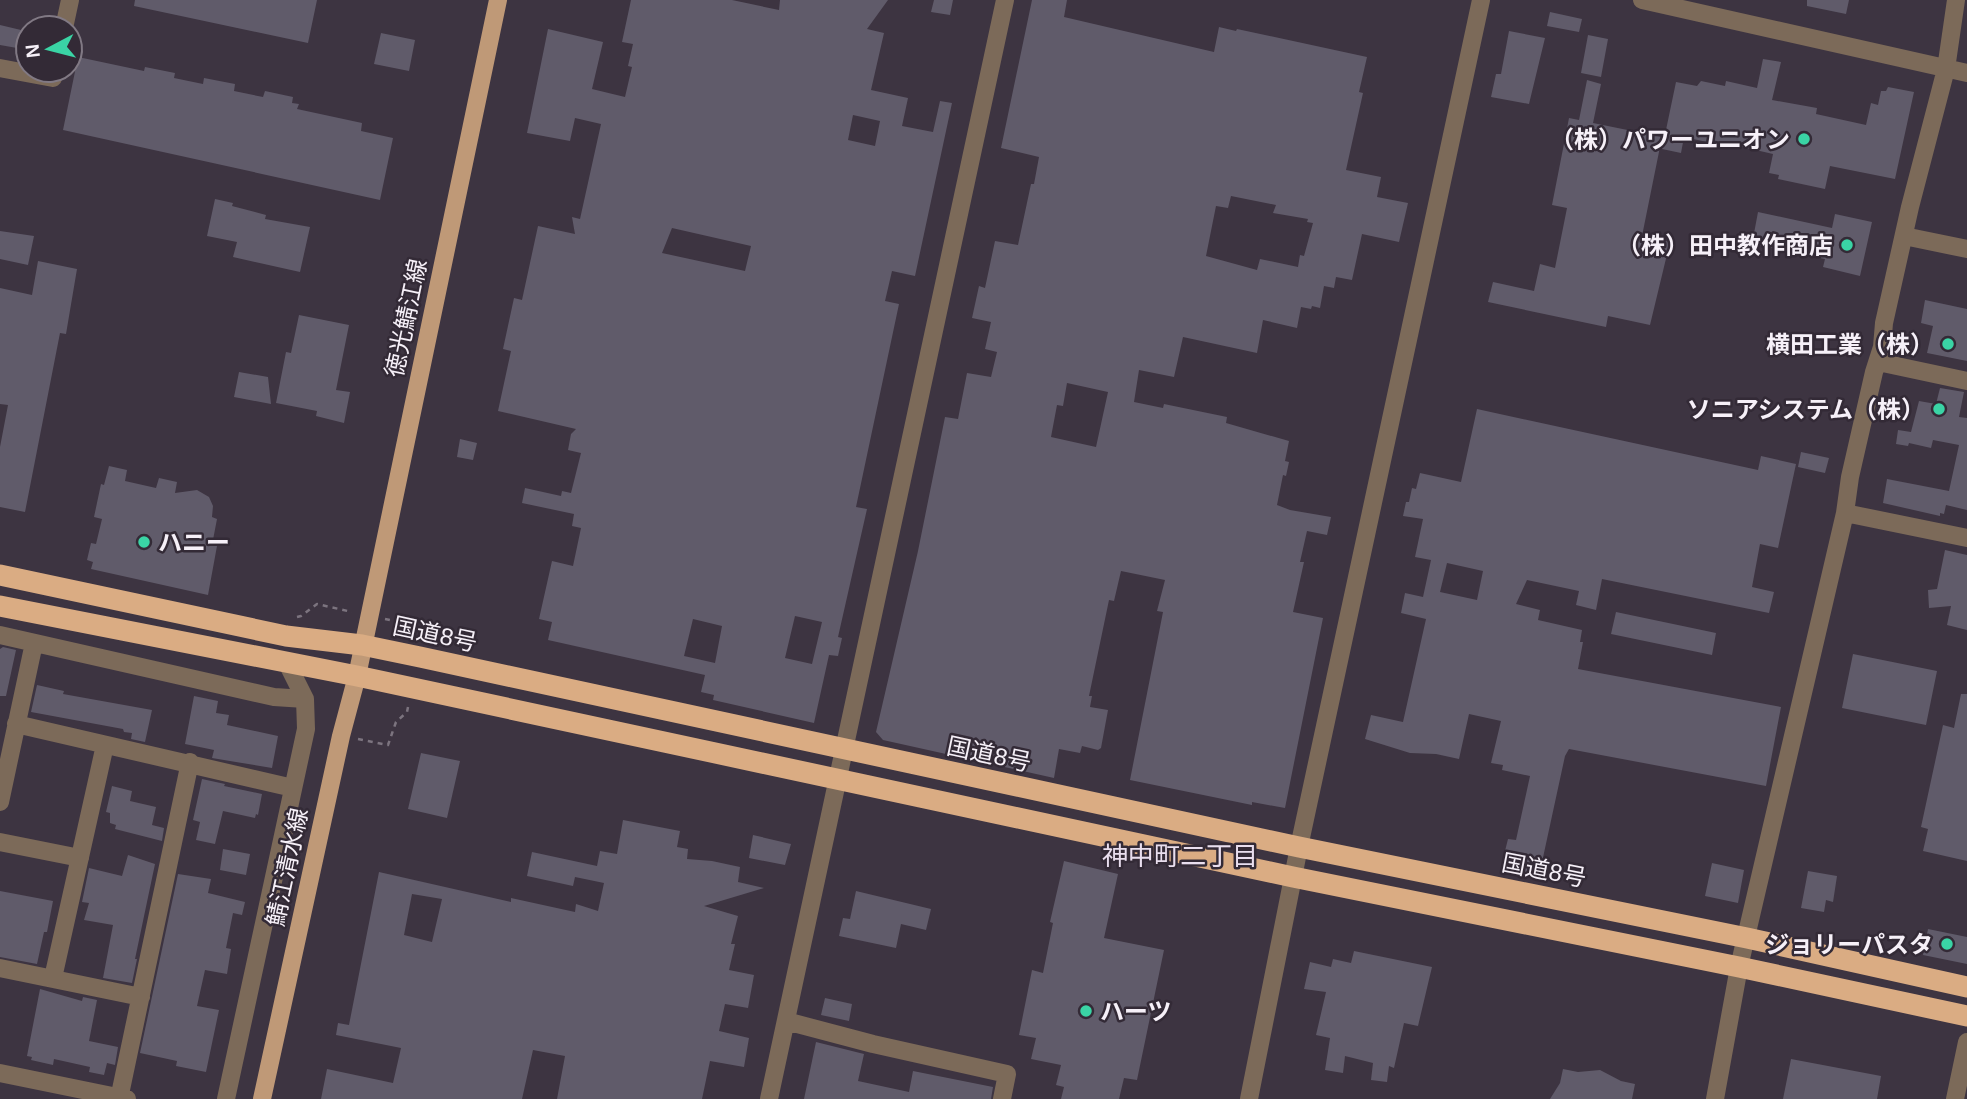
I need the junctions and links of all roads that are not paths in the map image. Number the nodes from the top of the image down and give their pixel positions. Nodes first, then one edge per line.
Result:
1 (498, 0) edge
2 (1005, 0) edge
3 (1482, 0) edge
4 (1642, 0) edge
5 (1956, 0) edge
6 (1724, 8) edge
7 (1946, 69) junction
8 (1967, 73) edge
9 (1904, 236) junction
10 (1967, 249) edge
11 (1878, 362) junction
12 (1967, 381) edge
13 (1845, 513) junction
14 (1967, 538) edge
15 (0, 575) edge
16 (0, 606) edge
17 (0, 635) edge
18 (34, 643) junction
19 (362, 645) junction
20 (287, 663) junction
21 (356, 676) junction
22 (305, 699) junction
23 (16, 724) junction
24 (104, 745) junction
25 (845, 749) junction
26 (190, 762) junction
27 (839, 779) junction
28 (293, 788) junction
29 (0, 802) edge
30 (0, 842) edge
31 (1300, 848) junction
32 (80, 858) junction
33 (1293, 877) junction
34 (1747, 938) junction
35 (1739, 967) junction
36 (0, 968) edge
37 (53, 978) junction
38 (1967, 987) edge
39 (141, 997) junction
40 (1967, 1016) edge
41 (786, 1021) junction
42 (1967, 1042) edge
43 (0, 1073) edge
44 (122, 1098) edge
45 (226, 1099) edge
46 (262, 1099) edge
47 (769, 1099) edge
48 (1002, 1099) edge
49 (1248, 1099) edge
50 (1715, 1099) edge
51 (1955, 1099) edge

1 - 19 main road, 徳光鯖江線
2 - 25 street
3 - 31 street
4 - 6 street
5 - 7 street
6 - 7 street
7 - 8 street
7 - 9 street
9 - 10 street
9 - 11 street
11 - 12 street
11 - 13 street
13 - 14 street
13 - 34 street
15 - 19 highway, 国道8号
16 - 20 highway
17 - 18 street
18 - 22 street
18 - 23 street
19 - 21 main road, 鯖江清水線
19 - 25 highway, 国道8号
20 - 21 highway
20 - 22 street
21 - 27 highway
21 - 46 main road, 鯖江清水線
22 - 28 street
23 - 24 street
23 - 29 street
24 - 26 street
24 - 32 street
25 - 27 street
25 - 31 highway, 国道8号
26 - 28 street
26 - 39 street
27 - 33 highway
27 - 41 street
28 - 45 street
30 - 32 street
31 - 33 street
31 - 34 highway, 国道8号
32 - 37 street
33 - 35 highway
33 - 49 street
34 - 35 street
34 - 38 highway, 国道8号
35 - 40 highway
35 - 50 street
36 - 37 street
37 - 39 street
39 - 44 street
41 - 47 street
41 - 48 street
42 - 51 street
43 - 44 street

